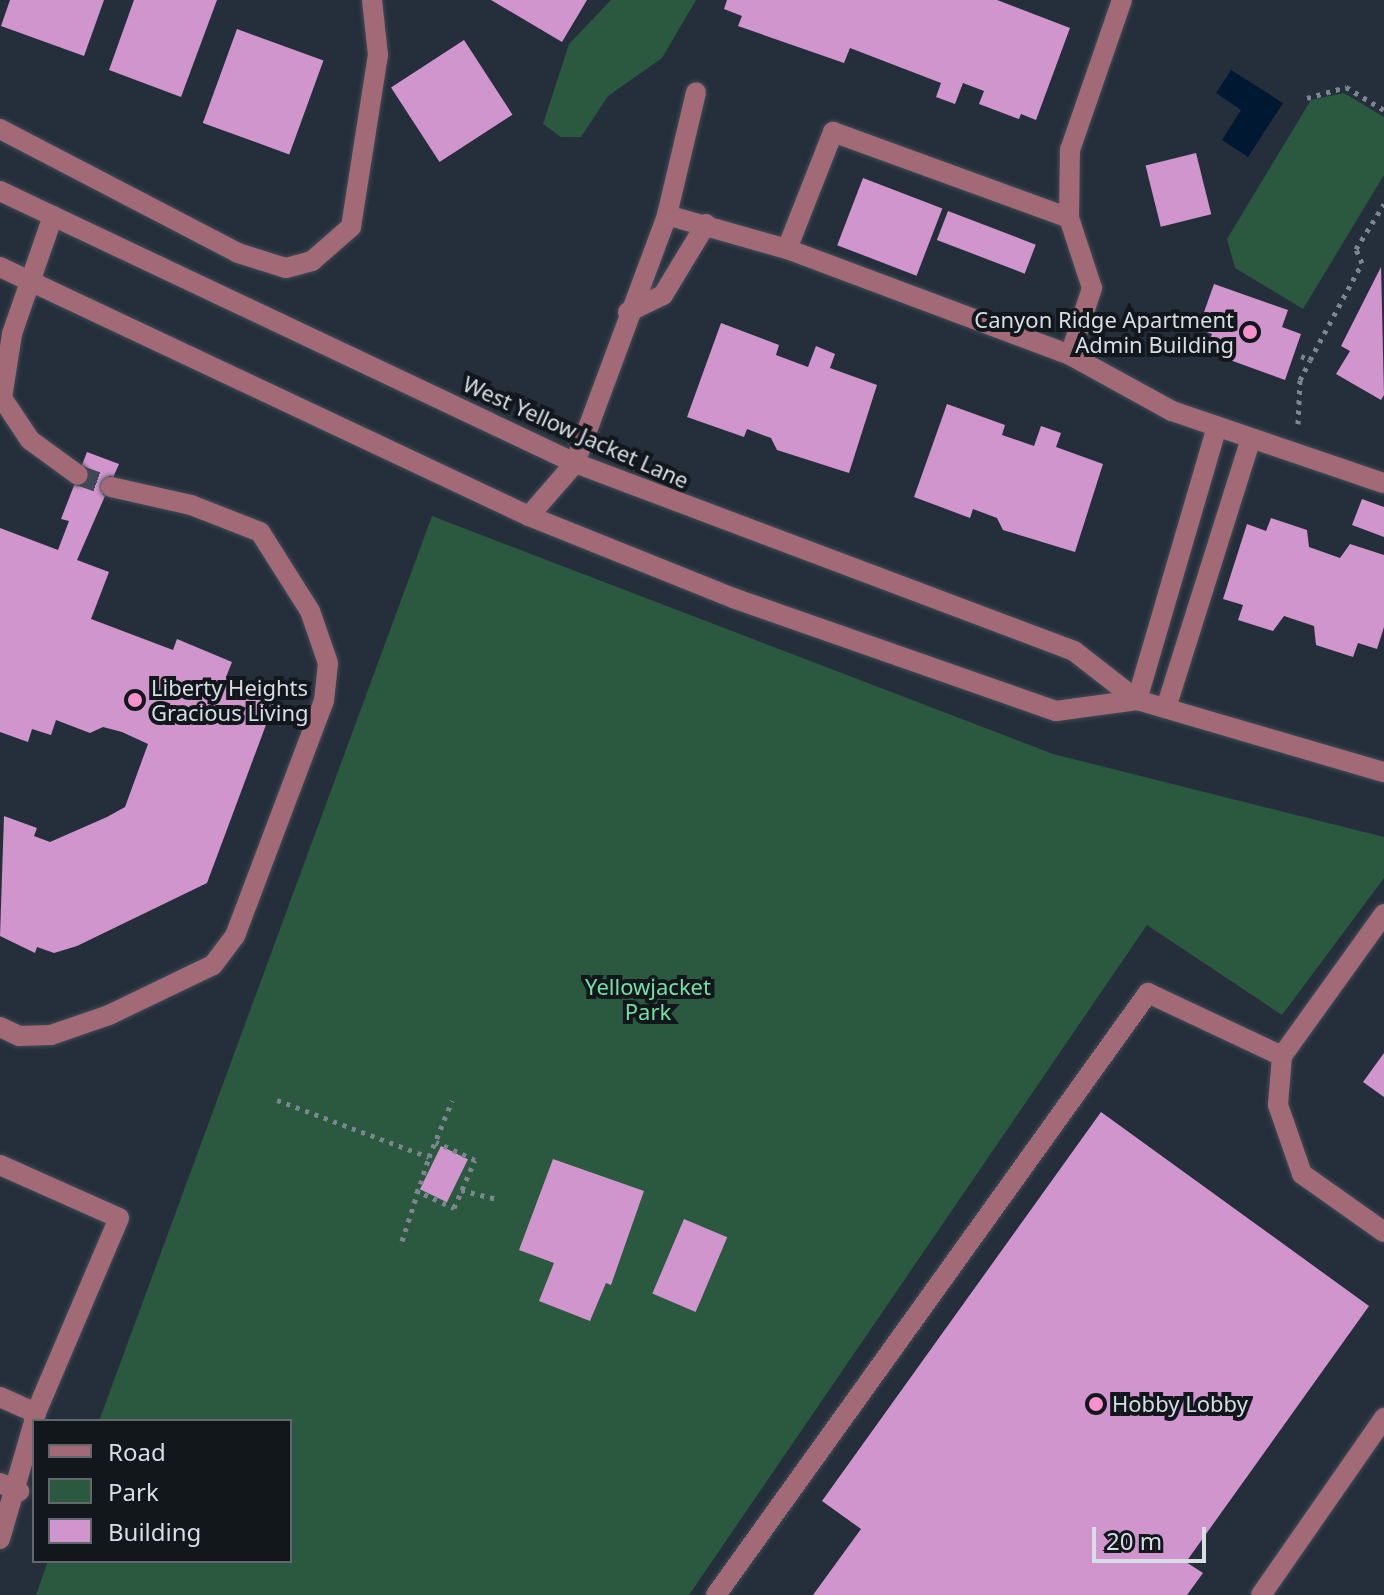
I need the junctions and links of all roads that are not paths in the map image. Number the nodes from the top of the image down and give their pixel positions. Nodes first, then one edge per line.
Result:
1 (372, 0) edge
2 (1122, 0) edge
3 (696, 92) dead end
4 (0, 129) edge
5 (0, 191) edge
6 (667, 215) junction
7 (53, 216) junction
8 (1069, 218) junction
9 (706, 224) junction
10 (787, 249) junction
11 (0, 267) edge
12 (28, 281) junction
13 (628, 312) junction
14 (1070, 355) junction
15 (1, 398) edge
16 (1217, 426) junction
17 (1251, 438) junction
18 (575, 463) junction
19 (78, 475) tunnel mouth
20 (1384, 483) edge
21 (111, 487) tunnel mouth
22 (529, 516) junction
23 (1137, 700) junction
24 (1166, 708) junction
25 (1384, 772) edge
26 (1384, 914) edge
27 (0, 1027) edge
28 (1282, 1056) junction
29 (0, 1165) edge
30 (1384, 1232) edge
31 (0, 1397) edge
32 (1384, 1418) edge
33 (35, 1419) edge
34 (32, 1427) edge
35 (9, 1487) edge
36 (0, 1539) edge
37 (716, 1595) edge
38 (1261, 1595) edge

1 - 4 street
2 - 8 street
3 - 6 street
5 - 7 street, West Yellow Jacket Lane
6 - 9 street
6 - 13 street
7 - 12 street
7 - 18 street, West Yellow Jacket Lane
8 - 10 street
8 - 14 street
9 - 10 street
9 - 13 street
10 - 14 street
11 - 12 street, West Yellow Jacket Lane
12 - 15 street
12 - 22 street, West Yellow Jacket Lane
13 - 18 street
14 - 16 street
15 - 19 street
16 - 17 street
16 - 23 street
17 - 20 street
17 - 24 street
18 - 22 street
18 - 23 street, West Yellow Jacket Lane
21 - 27 street
22 - 23 street, West Yellow Jacket Lane
23 - 24 street, West Yellow Jacket Lane
24 - 25 street, West Yellow Jacket Lane
26 - 28 street
28 - 30 street
28 - 37 street
29 - 33 street
31 - 33 street
32 - 38 street
34 - 35 street
35 - 36 street

